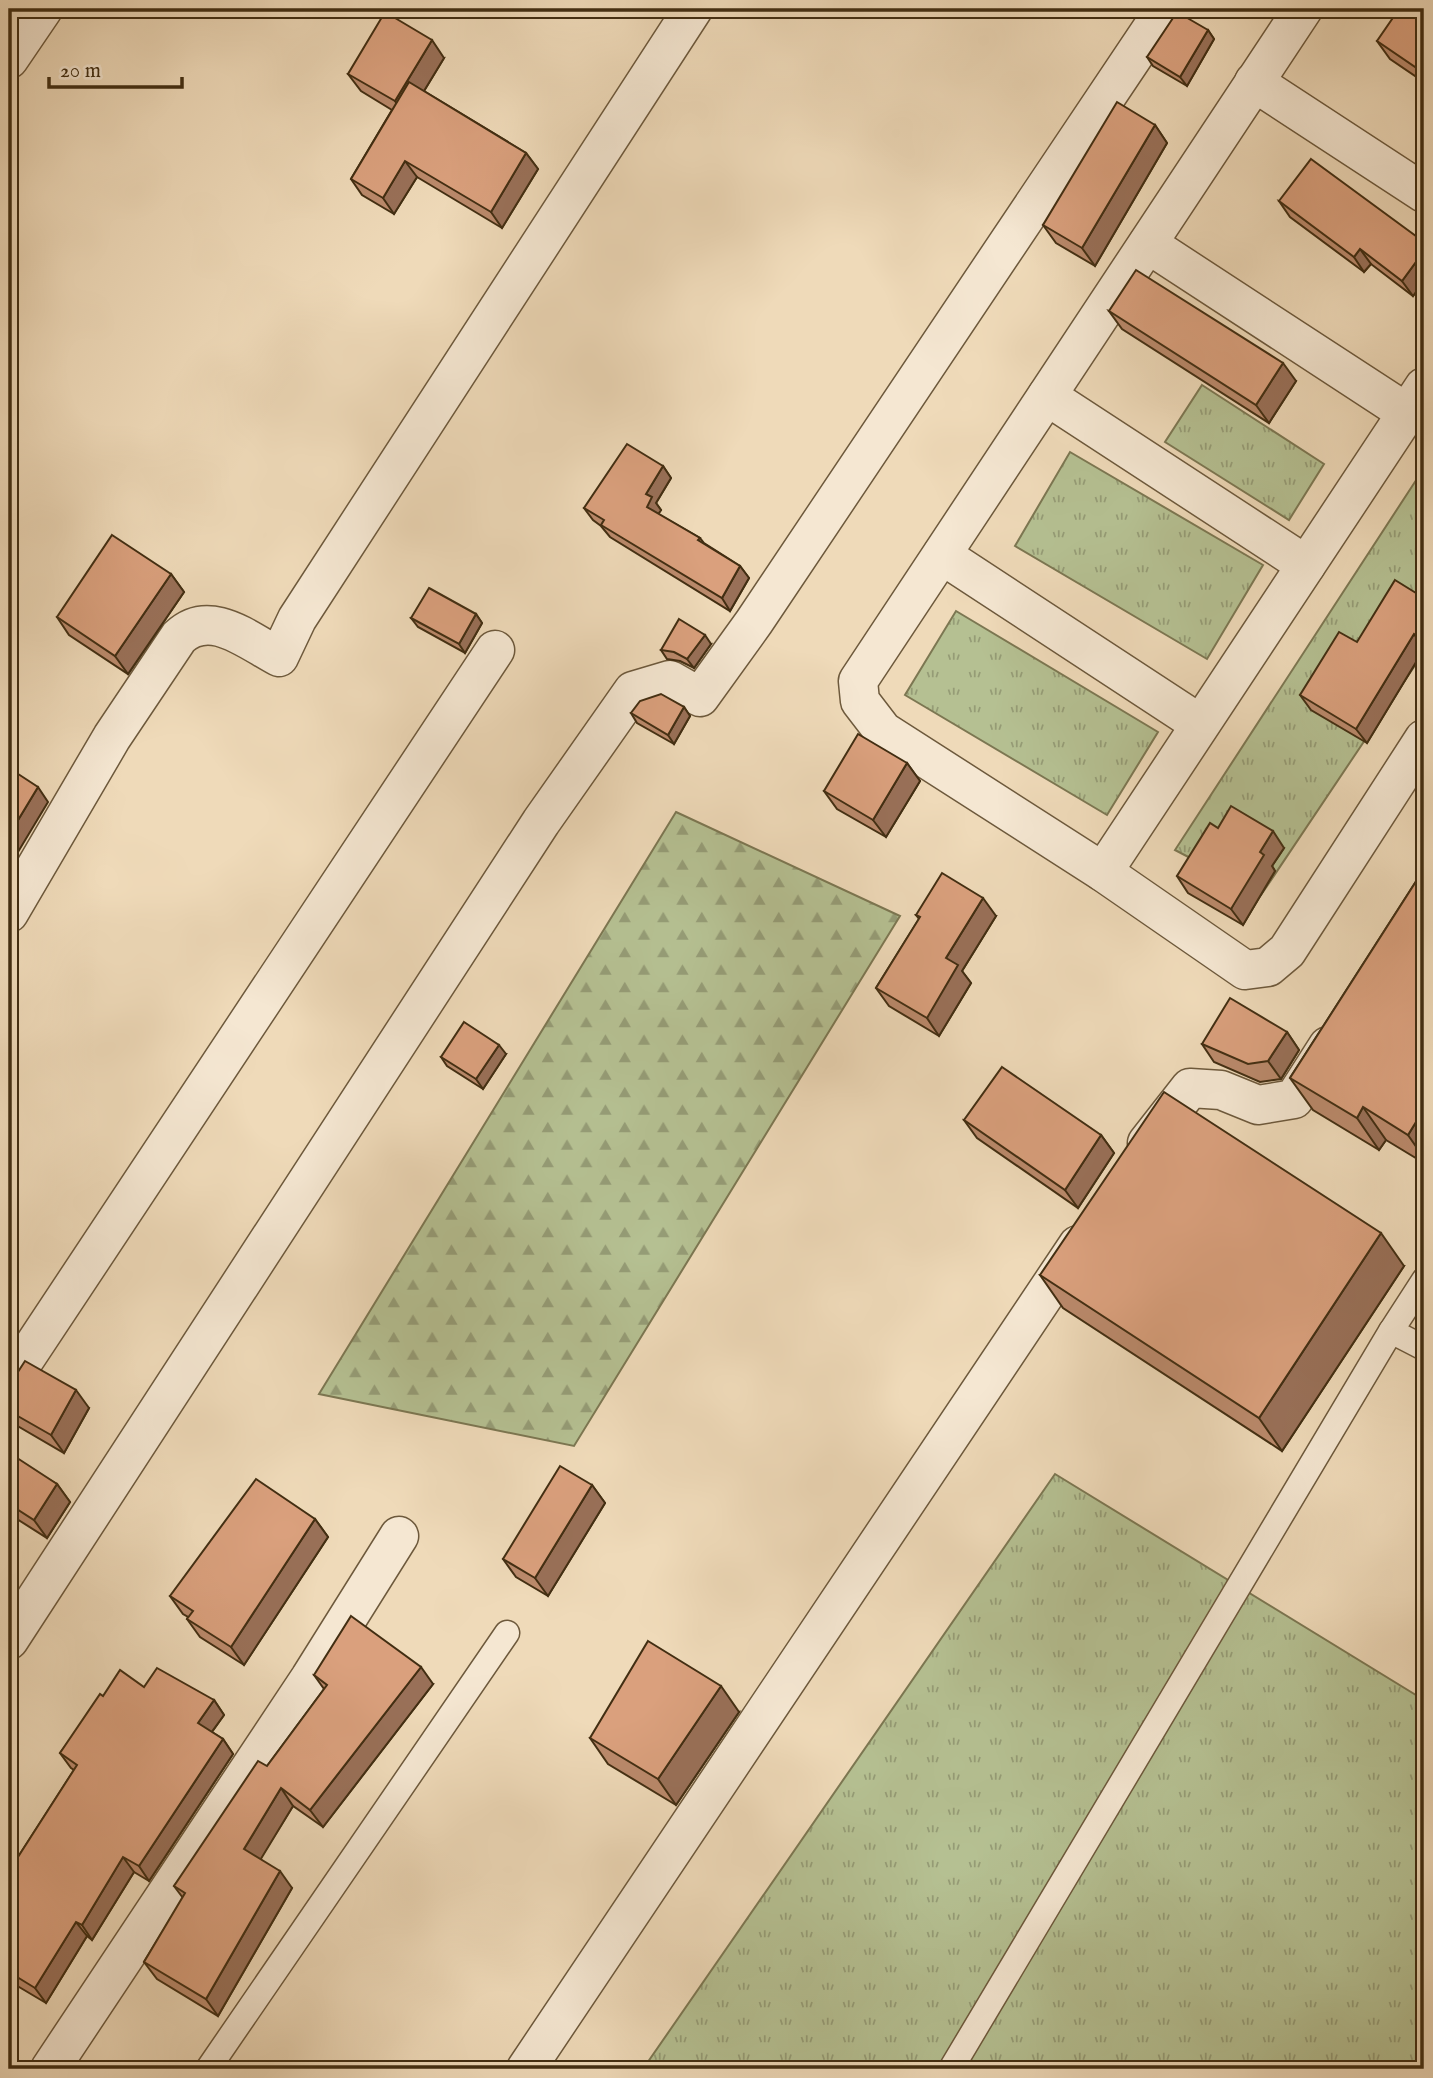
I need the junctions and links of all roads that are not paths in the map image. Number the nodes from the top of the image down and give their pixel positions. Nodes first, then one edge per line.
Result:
1 (43, 9) edge
2 (693, 9) edge
3 (1164, 9) edge
4 (1303, 9) edge
5 (9, 59) edge
6 (1254, 82) junction
7 (1424, 193) edge
8 (1148, 244) junction
9 (1047, 396) junction
10 (1416, 400) edge
11 (942, 555) junction
12 (1306, 565) junction
13 (495, 650) dead end
14 (1200, 724) junction
15 (1424, 739) edge
16 (1103, 872) junction
17 (9, 913) edge
18 (1345, 1020) edge
19 (1129, 1170) edge
20 (1098, 1216) edge
21 (1424, 1280) edge
22 (1391, 1331) junction
23 (1424, 1348) edge
24 (9, 1383) edge
25 (398, 1536) dead end
26 (507, 1633) dead end
27 (9, 1640) edge
28 (50, 2069) edge
29 (208, 2069) edge
30 (526, 2069) edge
31 (951, 2069) edge

1 - 5 street
2 - 17 street
3 - 27 street
4 - 6 street
6 - 7 street
6 - 8 street
8 - 9 street
8 - 10 street
9 - 11 street
9 - 12 street
10 - 12 street
11 - 14 street
11 - 16 street
12 - 14 street
13 - 24 street
14 - 16 street
15 - 16 street
18 - 19 street
20 - 30 street
21 - 22 lane
22 - 23 lane
22 - 31 lane
25 - 28 street
26 - 29 lane

